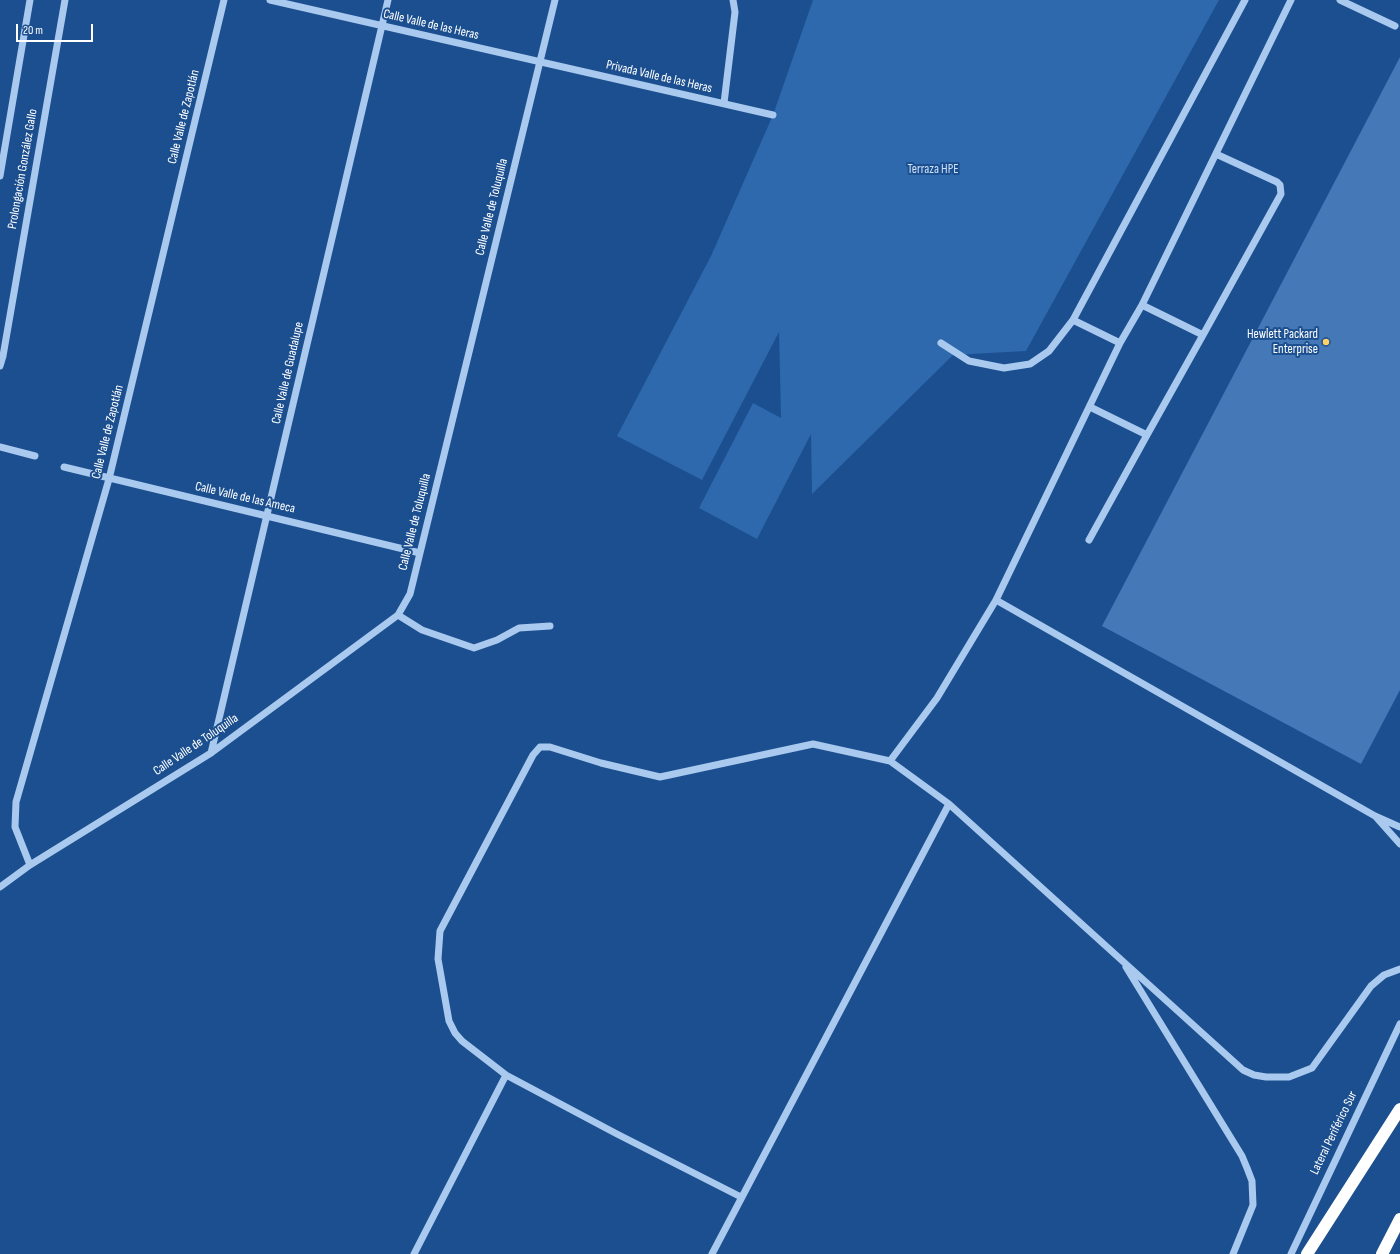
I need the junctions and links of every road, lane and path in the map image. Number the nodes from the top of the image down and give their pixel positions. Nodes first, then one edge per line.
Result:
1 (30, 0) edge
2 (65, 0) edge
3 (224, 0) edge
4 (270, 0) edge
5 (388, 0) edge
6 (555, 0) edge
7 (733, 0) edge
8 (1245, 0) edge
9 (1291, 0) edge
10 (1340, 0) edge
11 (382, 26) junction
12 (1395, 26) dead end
13 (540, 62) junction
14 (724, 104) junction
15 (773, 115) dead end
16 (1216, 154) junction
17 (0, 176) edge
18 (1142, 305) junction
19 (1073, 320) junction
20 (1203, 334) junction
21 (941, 343) dead end
22 (1120, 343) junction
23 (0, 366) edge
24 (1090, 408) junction
25 (1147, 435) junction
26 (0, 447) edge
27 (35, 456) dead end
28 (64, 467) dead end
29 (109, 479) junction
30 (267, 515) junction
31 (1089, 540) dead end
32 (420, 553) junction
33 (996, 600) junction
34 (398, 614) junction
35 (550, 626) dead end
36 (211, 752) junction
37 (890, 761) junction
38 (949, 804) junction
39 (1375, 816) junction
40 (1400, 827) edge
41 (1400, 844) edge
42 (30, 865) junction
43 (0, 887) edge
44 (1122, 960) junction
45 (1400, 969) edge
46 (1400, 1024) edge
47 (506, 1075) junction
48 (1400, 1109) edge
49 (741, 1197) junction
50 (1400, 1218) edge
51 (414, 1254) edge
52 (712, 1254) edge
53 (1233, 1254) edge
54 (1291, 1254) edge
55 (1307, 1254) edge
56 (1382, 1254) edge

1 - 17 street, Prolongación González Gallo
2 - 23 street, Prolongación González Gallo
3 - 29 street, Calle Valle de Zapotlán
4 - 11 street, Calle Valle de las Heras
5 - 11 street, Calle Valle de Guadalupe
6 - 13 street, Calle Valle de Toluquilla
7 - 14 street
8 - 19 street
9 - 16 street
10 - 12 street
11 - 13 street, Calle Valle de las Heras
11 - 30 street, Calle Valle de Guadalupe
13 - 14 street, Privada Valle de las Heras
13 - 32 street, Calle Valle de Toluquilla
14 - 15 street, Privada Valle de las Heras
16 - 18 street
16 - 20 street
18 - 20 street
18 - 22 street
19 - 21 street
19 - 22 street
20 - 25 street
22 - 24 street
24 - 25 street
24 - 33 street
25 - 31 street
26 - 27 street
28 - 29 street, Calle Valle de las Ameca
29 - 30 street, Calle Valle de las Ameca
29 - 42 street, Calle Valle de Zapotlán
30 - 32 street, Calle Valle de las Ameca
30 - 36 street, Calle Valle de Guadalupe
32 - 34 street, Calle Valle de Toluquilla
33 - 37 street
33 - 39 street
34 - 35 street
34 - 36 street, Calle Valle de Toluquilla
36 - 42 street, Calle Valle de Toluquilla
37 - 38 street
37 - 47 street
38 - 44 street
38 - 49 street
39 - 40 street
39 - 41 street
42 - 43 street, Calle Valle de Toluquilla
44 - 45 street
44 - 53 street
46 - 54 street, Lateral Periférico Sur
47 - 49 street
47 - 51 street
48 - 55 highway
49 - 52 street
50 - 56 highway

